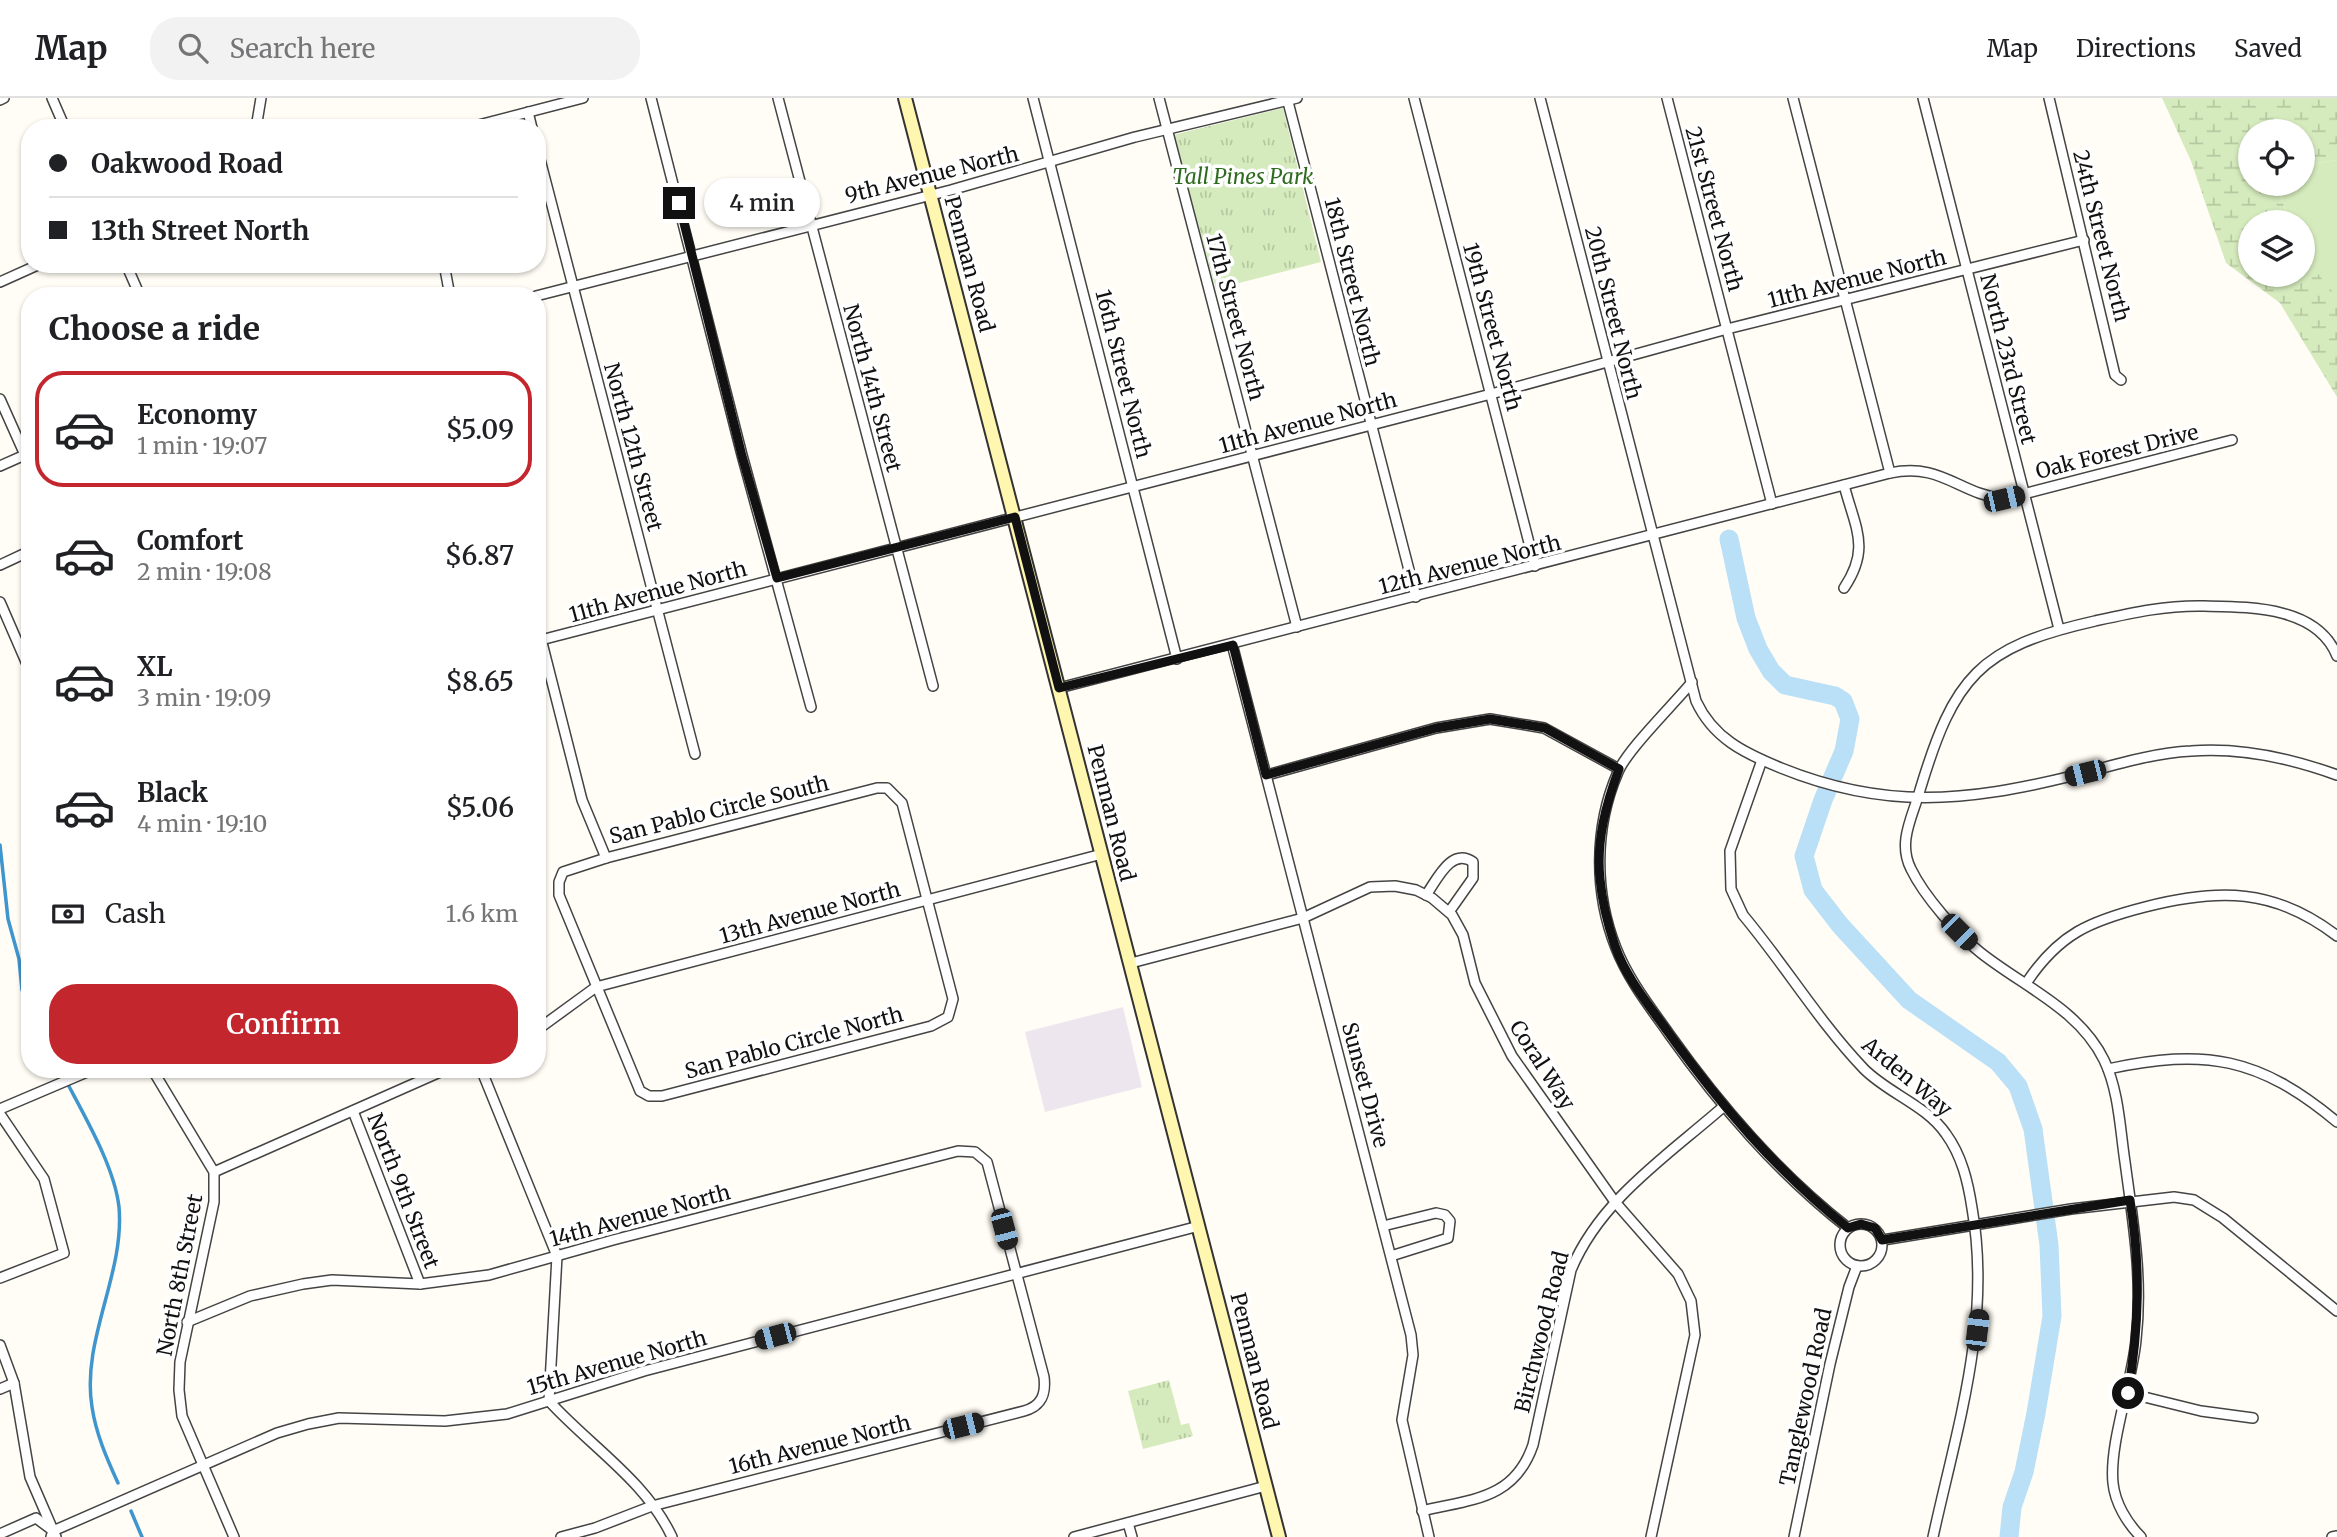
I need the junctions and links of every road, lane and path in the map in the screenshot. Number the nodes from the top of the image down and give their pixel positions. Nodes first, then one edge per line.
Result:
1 (52, 98) edge
2 (261, 98) edge
3 (583, 98) edge
4 (651, 98) edge
5 (778, 98) edge
6 (905, 98) edge
7 (1033, 98) edge
8 (1159, 98) edge
9 (1413, 98) edge
10 (1540, 98) edge
11 (1667, 98) edge
12 (1793, 98) edge
13 (1923, 98) edge
14 (2049, 98) edge
15 (1290, 99) edge
16 (528, 112) junction
17 (61, 119) edge
18 (258, 119) edge
19 (501, 119) edge
20 (530, 119) edge
21 (1168, 130) junction
22 (1050, 162) junction
23 (546, 182) edge
24 (930, 194) junction
25 (810, 224) junction
26 (2084, 240) junction
27 (692, 255) junction
28 (1967, 271) junction
29 (21, 273) edge
30 (0, 282) edge
31 (573, 286) junction
32 (546, 293) edge
33 (1845, 299) junction
34 (1727, 329) junction
35 (1607, 362) junction
36 (2121, 380) dead end
37 (1491, 394) junction
38 (0, 399) edge
39 (1370, 424) junction
40 (2232, 440) dead end
41 (21, 442) edge
42 (1253, 456) junction
43 (21, 457) edge
44 (0, 466) edge
45 (1890, 473) junction
46 (1844, 485) junction
47 (1133, 486) junction
48 (2024, 494) junction
49 (1772, 504) junction
50 (1015, 517) junction
51 (1654, 536) junction
52 (896, 548) junction
53 (21, 555) edge
54 (0, 565) edge
55 (1535, 566) junction
56 (777, 578) junction
57 (1844, 588) dead end
58 (1416, 597) junction
59 (0, 602) edge
60 (659, 611) junction
61 (1297, 627) junction
62 (2059, 629) junction
63 (546, 639) edge
64 (1233, 645) junction
65 (21, 650) edge
66 (2337, 656) edge
67 (1178, 659) junction
68 (546, 667) edge
69 (1692, 682) junction
70 (933, 686) dead end
71 (1059, 688) junction
72 (811, 708) dead end
73 (695, 754) dead end
74 (1762, 760) junction
75 (1619, 769) junction
76 (1266, 775) junction
77 (2337, 775) edge
78 (1918, 798) junction
79 (1102, 854) junction
80 (606, 858) junction
81 (1426, 895) junction
82 (927, 901) junction
83 (1449, 912) junction
84 (1303, 918) junction
85 (2337, 936) edge
86 (1130, 964) junction
87 (2027, 982) junction
88 (596, 987) junction
89 (546, 1023) edge
90 (2108, 1069) junction
91 (74, 1078) edge
92 (157, 1078) edge
93 (427, 1078) edge
94 (485, 1078) edge
95 (1723, 1107) junction
96 (353, 1111) junction
97 (0, 1112) edge
98 (2337, 1122) edge
99 (214, 1172) junction
100 (2130, 1200) junction
101 (1615, 1202) junction
102 (1975, 1224) junction
103 (1199, 1226) junction
104 (1383, 1226) junction
105 (1848, 1228) junction
106 (1882, 1240) junction
107 (557, 1256) junction
108 (1391, 1256) junction
109 (1857, 1266) junction
110 (1016, 1273) junction
111 (0, 1278) edge
112 (420, 1284) junction
113 (2337, 1311) edge
114 (187, 1322) junction
115 (0, 1345) edge
116 (14, 1383) junction
117 (0, 1389) edge
118 (2128, 1393) junction
119 (549, 1401) junction
120 (2253, 1418) dead end
121 (202, 1466) junction
122 (1266, 1486) junction
123 (652, 1506) junction
124 (1422, 1511) junction
125 (1128, 1523) junction
126 (0, 1534) edge
127 (54, 1535) edge
128 (234, 1537) edge
129 (561, 1537) edge
130 (672, 1537) edge
131 (1074, 1537) edge
132 (1132, 1537) edge
133 (1279, 1537) edge
134 (1429, 1537) edge
135 (1651, 1537) edge
136 (1794, 1537) edge
137 (1933, 1537) edge
138 (2141, 1537) edge

1 - 17 street
2 - 18 street
3 - 16 street
4 - 27 street
5 - 25 street, North 14th Street
6 - 24 street, Penman Road
7 - 22 street, 16th Street North
8 - 21 street, 17th Street North
9 - 37 street, 19th Street North
10 - 35 street, 20th Street North
11 - 34 street, 21st Street North
12 - 33 street
13 - 28 street, North 23rd Street
14 - 26 street, 24th Street North
15 - 21 street, 9th Avenue North
15 - 39 street, 18th Street North
16 - 19 street
16 - 20 street
21 - 22 street, 9th Avenue North
21 - 42 street, 17th Street North
22 - 24 street, 9th Avenue North
22 - 47 street, 16th Street North
23 - 31 street, North 12th Street
24 - 25 street, 9th Avenue North
24 - 50 street, Penman Road
25 - 27 street, 9th Avenue North
25 - 52 street, North 14th Street
26 - 28 street, 11th Avenue North
26 - 36 street, 24th Street North
27 - 31 street, 9th Avenue North
27 - 56 street
28 - 33 street, 11th Avenue North
28 - 48 street, North 23rd Street
29 - 30 street
31 - 32 street, 9th Avenue North
31 - 60 street, North 12th Street
33 - 34 street, 11th Avenue North
33 - 45 street
34 - 35 street, 11th Avenue North
34 - 49 street, 21st Street North
35 - 37 street, 11th Avenue North
35 - 51 street, 20th Street North
37 - 39 street, 11th Avenue North
37 - 55 street, 19th Street North
38 - 41 street
39 - 42 street, 11th Avenue North
39 - 58 street, 18th Street North
40 - 48 street, Oak Forest Drive
42 - 47 street, 11th Avenue North
42 - 61 street, 17th Street North
43 - 44 street
45 - 46 street, 12th Avenue North
45 - 48 street, Oak Forest Drive
46 - 49 street, 12th Avenue North
46 - 57 street
47 - 50 street, 11th Avenue North
47 - 67 street, 16th Street North
48 - 62 street, North 23rd Street
49 - 51 street, 12th Avenue North
50 - 52 street, 11th Avenue North
50 - 71 street, Penman Road
51 - 55 street, 12th Avenue North
51 - 69 street, 20th Street North
52 - 56 street, 11th Avenue North
52 - 70 street, North 14th Street
53 - 54 street
55 - 58 street, 12th Avenue North
56 - 60 street, 11th Avenue North
56 - 72 street
58 - 61 street, 12th Avenue North
59 - 65 street
60 - 63 street, 11th Avenue North
60 - 73 street, North 12th Street
61 - 64 street, 12th Avenue North
62 - 66 street
62 - 78 street
64 - 67 street, 12th Avenue North
64 - 76 street, Sunset Drive
67 - 71 street, 12th Avenue North
68 - 80 street
69 - 74 street, 20th Street North
69 - 75 street
71 - 79 street, Penman Road
74 - 78 street, 20th Street North
74 - 102 street, Arden Way
75 - 76 street
75 - 95 street
76 - 84 street, Sunset Drive
77 - 78 street, 20th Street North
78 - 87 street
79 - 82 street, 13th Avenue North
79 - 86 street, Penman Road
80 - 82 street, San Pablo Circle South
80 - 88 street, San Pablo Circle South
81 - 83 street, Coral Way
81 - 83 street
81 - 84 street, Coral Way
82 - 88 street, 13th Avenue North
82 - 88 street, San Pablo Circle North
83 - 101 street, Coral Way
84 - 86 street, Coral Way
84 - 104 street, Sunset Drive
85 - 87 street
86 - 103 street, Penman Road
87 - 90 street
88 - 89 street, 13th Avenue North
90 - 98 street
90 - 100 street
91 - 97 street
92 - 99 street, North 8th Street
93 - 96 street
94 - 107 street
95 - 101 street, Birchwood Road
95 - 105 street
96 - 99 street
96 - 112 street, North 9th Street
97 - 111 street
99 - 114 street, North 8th Street
100 - 102 street
100 - 113 street
100 - 118 street
101 - 124 street, Birchwood Road
101 - 135 street, Coral Way
102 - 106 street
102 - 137 street, Arden Way
103 - 110 street, 15th Avenue North
103 - 122 street, Penman Road
104 - 108 street, Sunset Drive
104 - 108 street
105 - 106 street
105 - 109 street
106 - 109 street
107 - 110 street, 14th Avenue North
107 - 112 street, 14th Avenue North
107 - 119 street
108 - 124 street, Sunset Drive
109 - 136 street, Tanglewood Road
110 - 119 street, 15th Avenue North
110 - 123 street, 16th Avenue North
112 - 114 street, 14th Avenue North
114 - 121 street, North 8th Street
115 - 116 street
116 - 117 street
116 - 127 street
118 - 120 street
118 - 138 street
119 - 121 street, 15th Avenue North
119 - 123 street
121 - 127 street, 15th Avenue North
121 - 128 street, North 8th Street
122 - 125 street
122 - 133 street, Penman Road
123 - 129 street, 16th Avenue North
123 - 130 street
124 - 134 street, Sunset Drive
125 - 131 street
125 - 132 street
126 - 127 street

